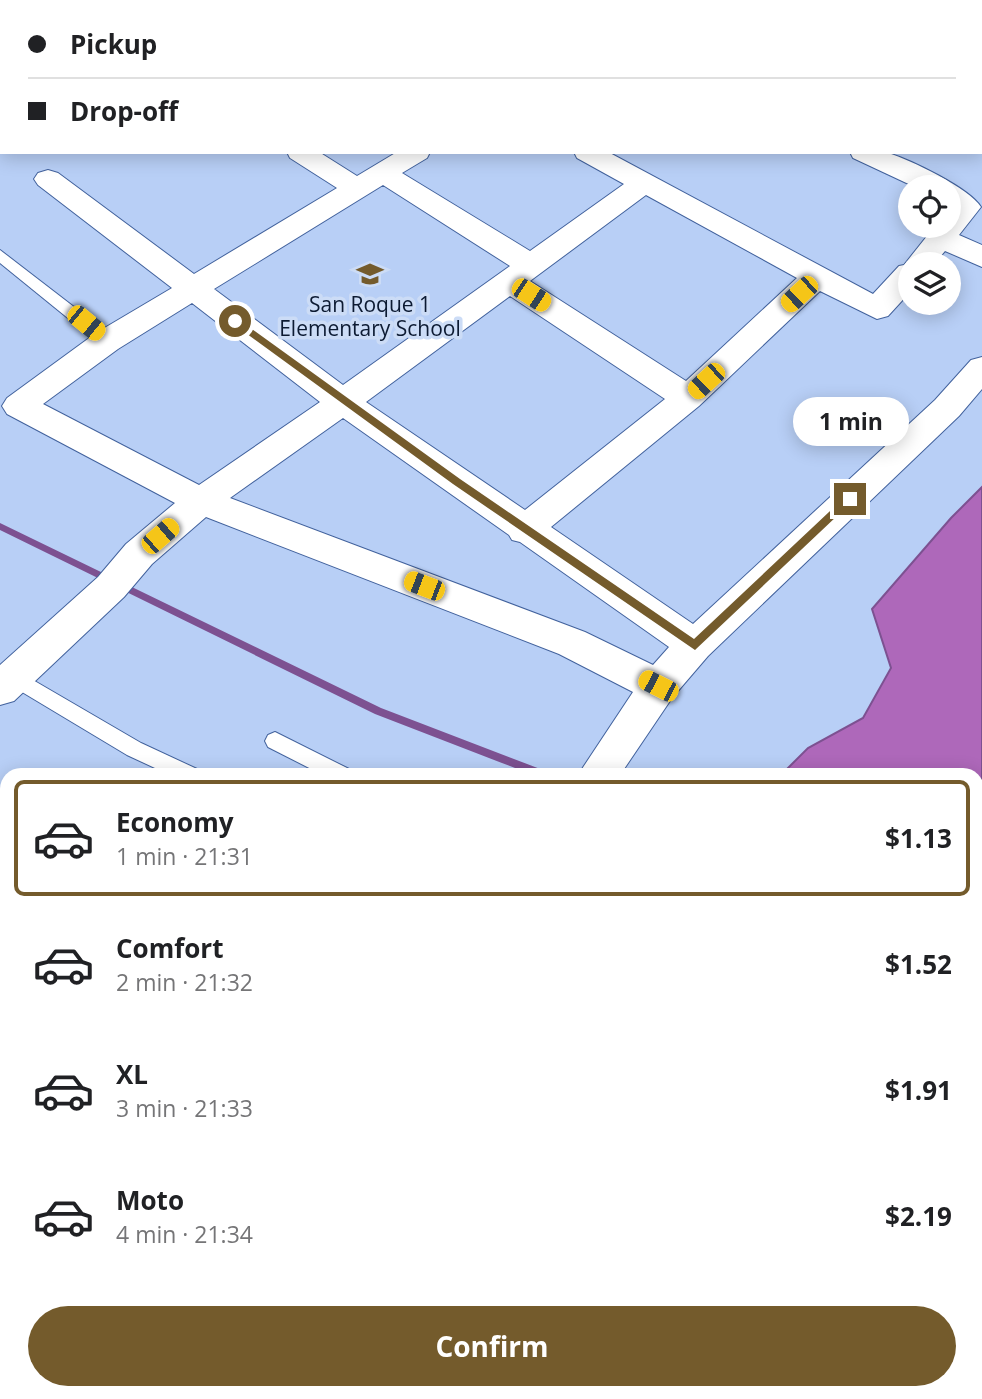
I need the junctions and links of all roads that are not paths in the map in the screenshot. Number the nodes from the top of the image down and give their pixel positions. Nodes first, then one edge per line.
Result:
1 (303, 154) edge
2 (414, 154) edge
3 (592, 154) edge
4 (867, 154) edge
5 (636, 170) edge
6 (383, 173) junction
7 (912, 175) edge
8 (48, 179) dead end
9 (358, 189) junction
10 (941, 238) joint
11 (929, 252) edge
12 (0, 255) edge
13 (982, 257) edge
14 (520, 273) junction
15 (817, 277) junction
16 (898, 286) edge
17 (192, 289) junction
18 (107, 341) junction
19 (982, 368) edge
20 (688, 398) junction
21 (343, 402) junction
22 (201, 501) junction
23 (524, 530) junction
24 (695, 645) junction
25 (7, 683) edge
26 (658, 686) junction
27 (275, 741) dead end
28 (175, 768) edge
29 (328, 768) edge
30 (603, 768) edge

1 - 9 street
2 - 6 street
3 - 5 street
4 - 7 street
5 - 14 street
5 - 15 street
6 - 9 street
6 - 14 street
8 - 17 street
9 - 17 street
10 - 11 street
10 - 13 street
12 - 18 lane
14 - 20 street
14 - 21 street
15 - 16 street
15 - 20 street
17 - 18 street
17 - 21 street
18 - 22 street
19 - 24 street
20 - 23 street
21 - 22 street
21 - 23 street
22 - 25 street
22 - 26 street
23 - 24 street
24 - 26 street
25 - 28 lane
26 - 30 street
27 - 29 lane

